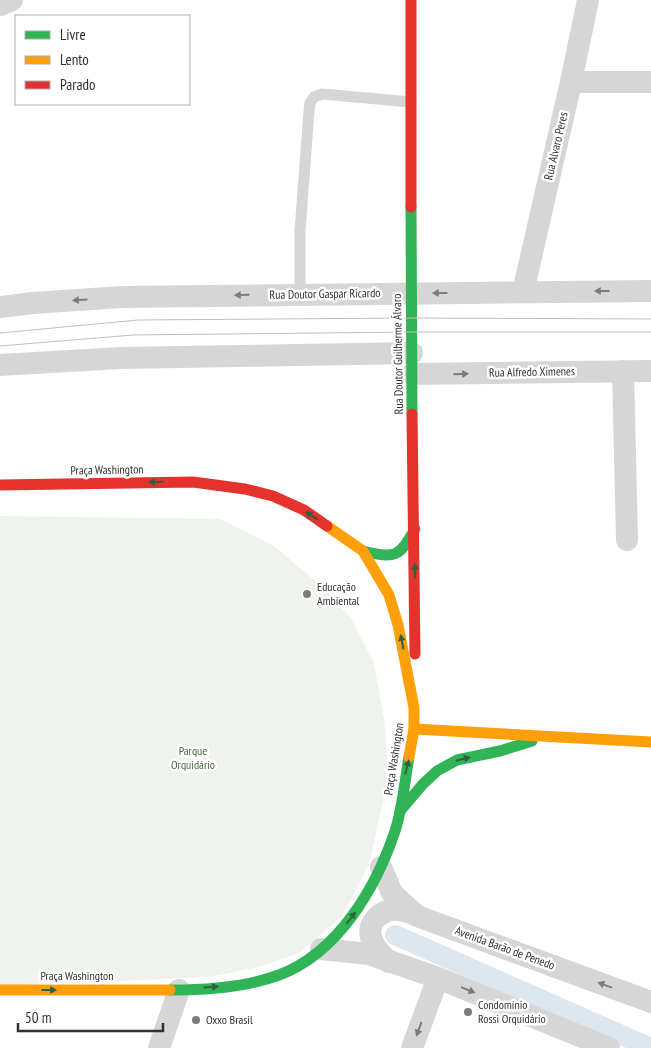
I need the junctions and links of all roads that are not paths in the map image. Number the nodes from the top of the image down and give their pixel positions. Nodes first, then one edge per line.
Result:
1 (12, 0) edge
2 (411, 0) edge
3 (588, 0) edge
4 (0, 5) edge
5 (571, 82) junction
6 (651, 82) edge
7 (411, 102) junction
8 (651, 291) edge
9 (523, 292) junction
10 (412, 293) junction
11 (300, 295) junction
12 (0, 307) edge
13 (412, 364) junction
14 (0, 365) edge
15 (623, 371) junction
16 (651, 371) edge
17 (0, 485) edge
18 (415, 529) junction
19 (627, 540) dead end
20 (363, 551) junction
21 (414, 708) junction
22 (414, 728) junction
23 (550, 736) junction
24 (651, 742) edge
25 (400, 811) junction
26 (381, 867) junction
27 (417, 916) junction
28 (321, 949) junction
29 (389, 962) junction
30 (438, 978) junction
31 (0, 990) edge
32 (179, 990) junction
33 (651, 1002) edge
34 (159, 1048) edge
35 (412, 1048) edge
36 (609, 1048) edge

1 - 4 street
2 - 7 street, Rua Doutor Guilherme Álvaro
3 - 5 street, Rua Alvaro Peres
5 - 6 street
5 - 9 street, Rua Alvaro Peres
7 - 10 street, Rua Doutor Guilherme Álvaro
7 - 11 lane
8 -> 9 street, Rua Doutor Gaspar Ricardo
9 -> 10 street, Rua Doutor Gaspar Ricardo
10 - 11 street, Rua Doutor Gaspar Ricardo
10 - 13 street, Rua Doutor Guilherme Álvaro
11 -> 12 street, Rua Doutor Gaspar Ricardo
13 - 14 street, Rua Alfredo Ximenes
13 -> 15 street, Rua Alfredo Ximenes
13 - 18 street, Rua Doutor Guilherme Álvaro
15 - 16 street, Rua Alfredo Ximenes
15 - 19 street
20 -> 17 street, Praça Washington
18 - 20 street
21 -> 18 street, Rua Doutor Guilherme Álvaro
21 -> 20 street, Praça Washington
21 - 22 street, Praça Washington
22 - 23 street
25 -> 22 street, Praça Washington
23 - 24 street
25 -> 23 street
25 - 26 street, Praça Washington
26 - 27 street, Avenida Barão de Penedo
28 -> 26 street, Praça Washington
27 - 29 street
33 -> 27 street, Avenida Barão de Penedo
28 - 29 street
32 -> 28 street, Praça Washington
29 - 30 street
30 -> 35 street
30 -> 36 street
31 -> 32 street, Praça Washington
32 - 34 street

